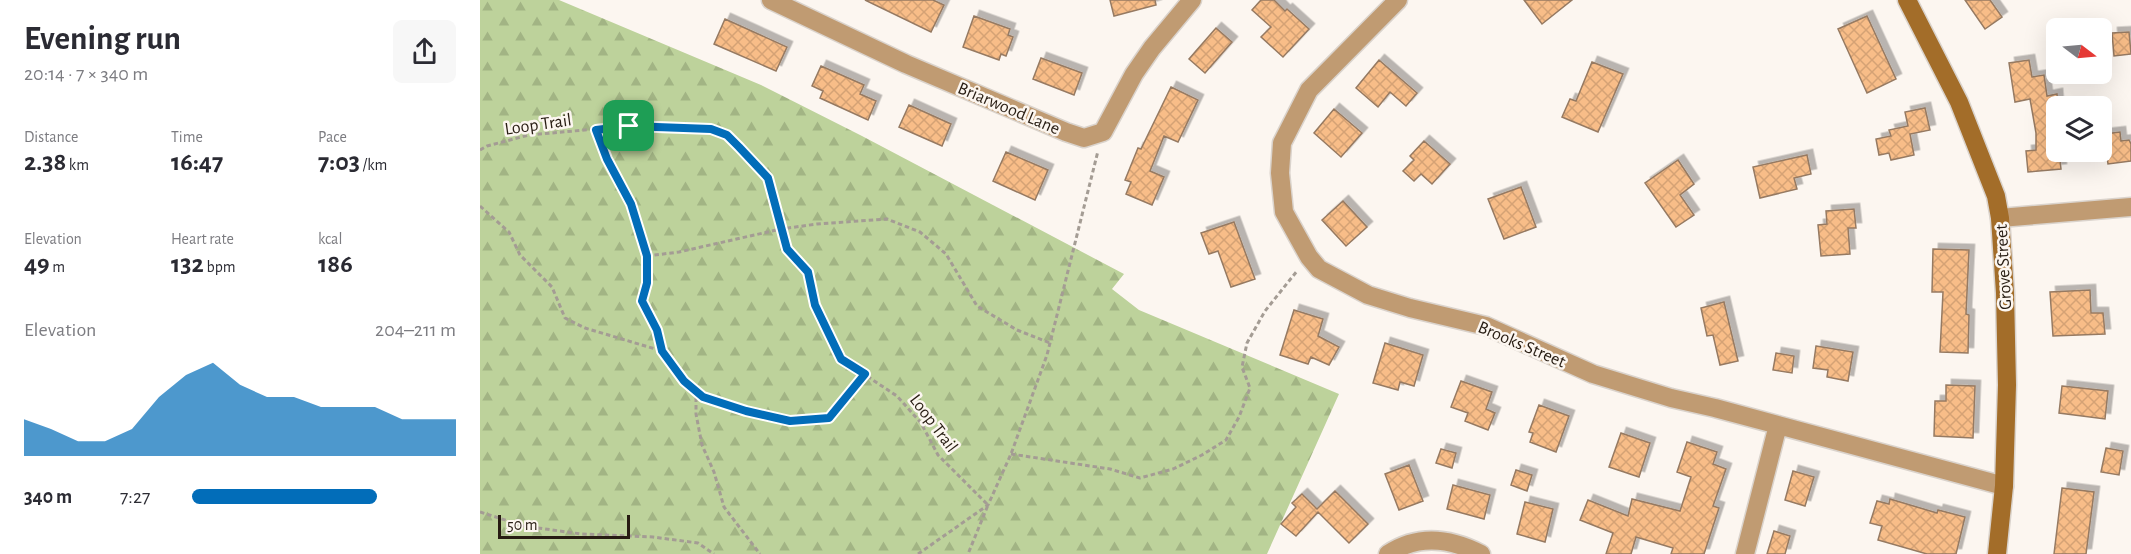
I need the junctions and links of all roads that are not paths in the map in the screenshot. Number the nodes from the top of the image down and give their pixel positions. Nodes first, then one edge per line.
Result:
1 (771, 0) edge
2 (1192, 0) edge
3 (1398, 0) edge
4 (1907, 0) edge
5 (2131, 207) edge
6 (2000, 218) junction
7 (1778, 425) junction
8 (2004, 486) junction
9 (1388, 554) edge
10 (1481, 554) edge
11 (1744, 554) edge
12 (1997, 554) edge

1 - 2 street, Briarwood Lane
3 - 7 street, Brooks Street
4 - 6 street, Grove Street
5 - 6 street
6 - 8 street, Grove Street
7 - 8 street, Brooks Street
7 - 11 street
8 - 12 street, Grove Street
9 - 10 street

